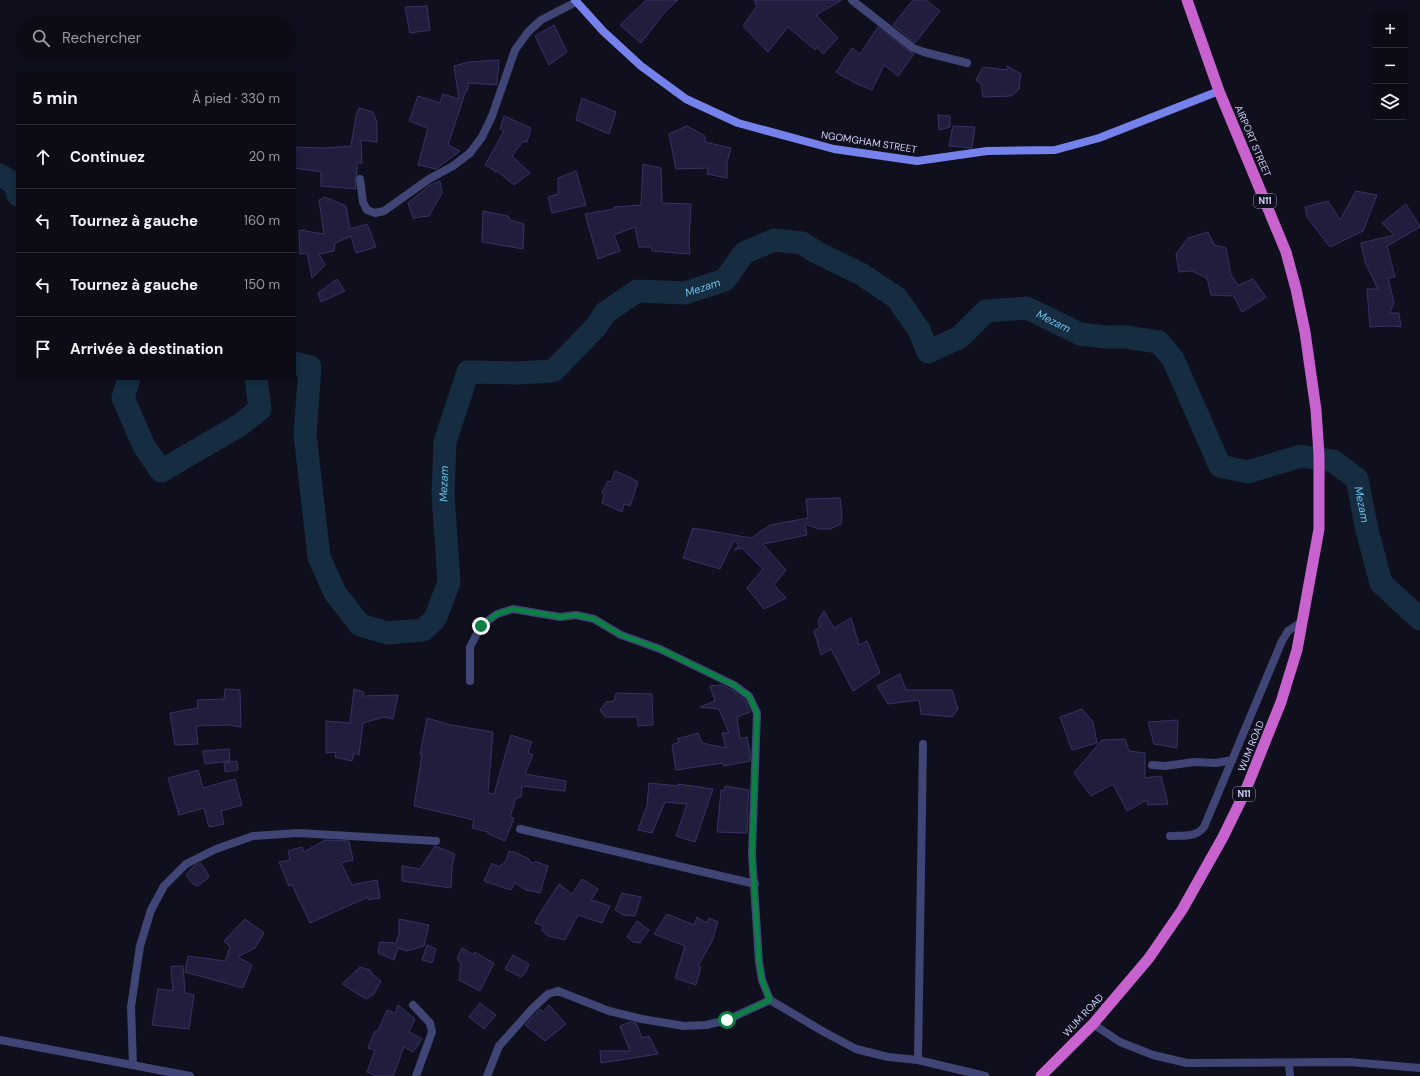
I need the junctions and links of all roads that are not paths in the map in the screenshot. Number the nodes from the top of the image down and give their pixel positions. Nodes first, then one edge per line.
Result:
1 (852, 0) edge
2 (1187, 0) edge
3 (576, 1) edge
4 (967, 63) dead end
5 (1219, 91) junction
6 (360, 179) dead end
7 (1316, 410) joint
8 (1303, 621) junction
9 (470, 681) dead end
10 (923, 744) dead end
11 (1232, 760) junction
12 (1152, 765) dead end
13 (520, 829) dead end
14 (1170, 836) dead end
15 (436, 841) dead end
16 (755, 884) junction
17 (770, 1000) junction
18 (412, 1005) dead end
19 (1093, 1024) junction
20 (0, 1040) edge
21 (918, 1060) junction
22 (1289, 1063) junction
23 (133, 1065) junction
24 (1420, 1068) edge
25 (190, 1076) edge
26 (416, 1076) edge
27 (487, 1076) edge
28 (985, 1076) edge
29 (1041, 1076) edge
30 (1290, 1076) edge

1 - 4 street
2 - 5 highway, AIRPORT STREET / N11
3 - 5 main road, NGOMGHAM STREET
3 - 6 street
5 - 7 highway, AIRPORT STREET / N11
7 - 8 highway, WUM ROAD / N11
8 - 11 street
8 - 19 highway, WUM ROAD / N11
9 - 16 street
10 - 21 street
11 - 12 street
11 - 14 street
13 - 16 street
15 - 23 street
16 - 17 street
17 - 21 street
17 - 27 street
18 - 26 street
19 - 22 street
19 - 29 highway, WUM ROAD / N11
20 - 23 street
21 - 28 street
22 - 24 street
22 - 30 street
23 - 25 street

